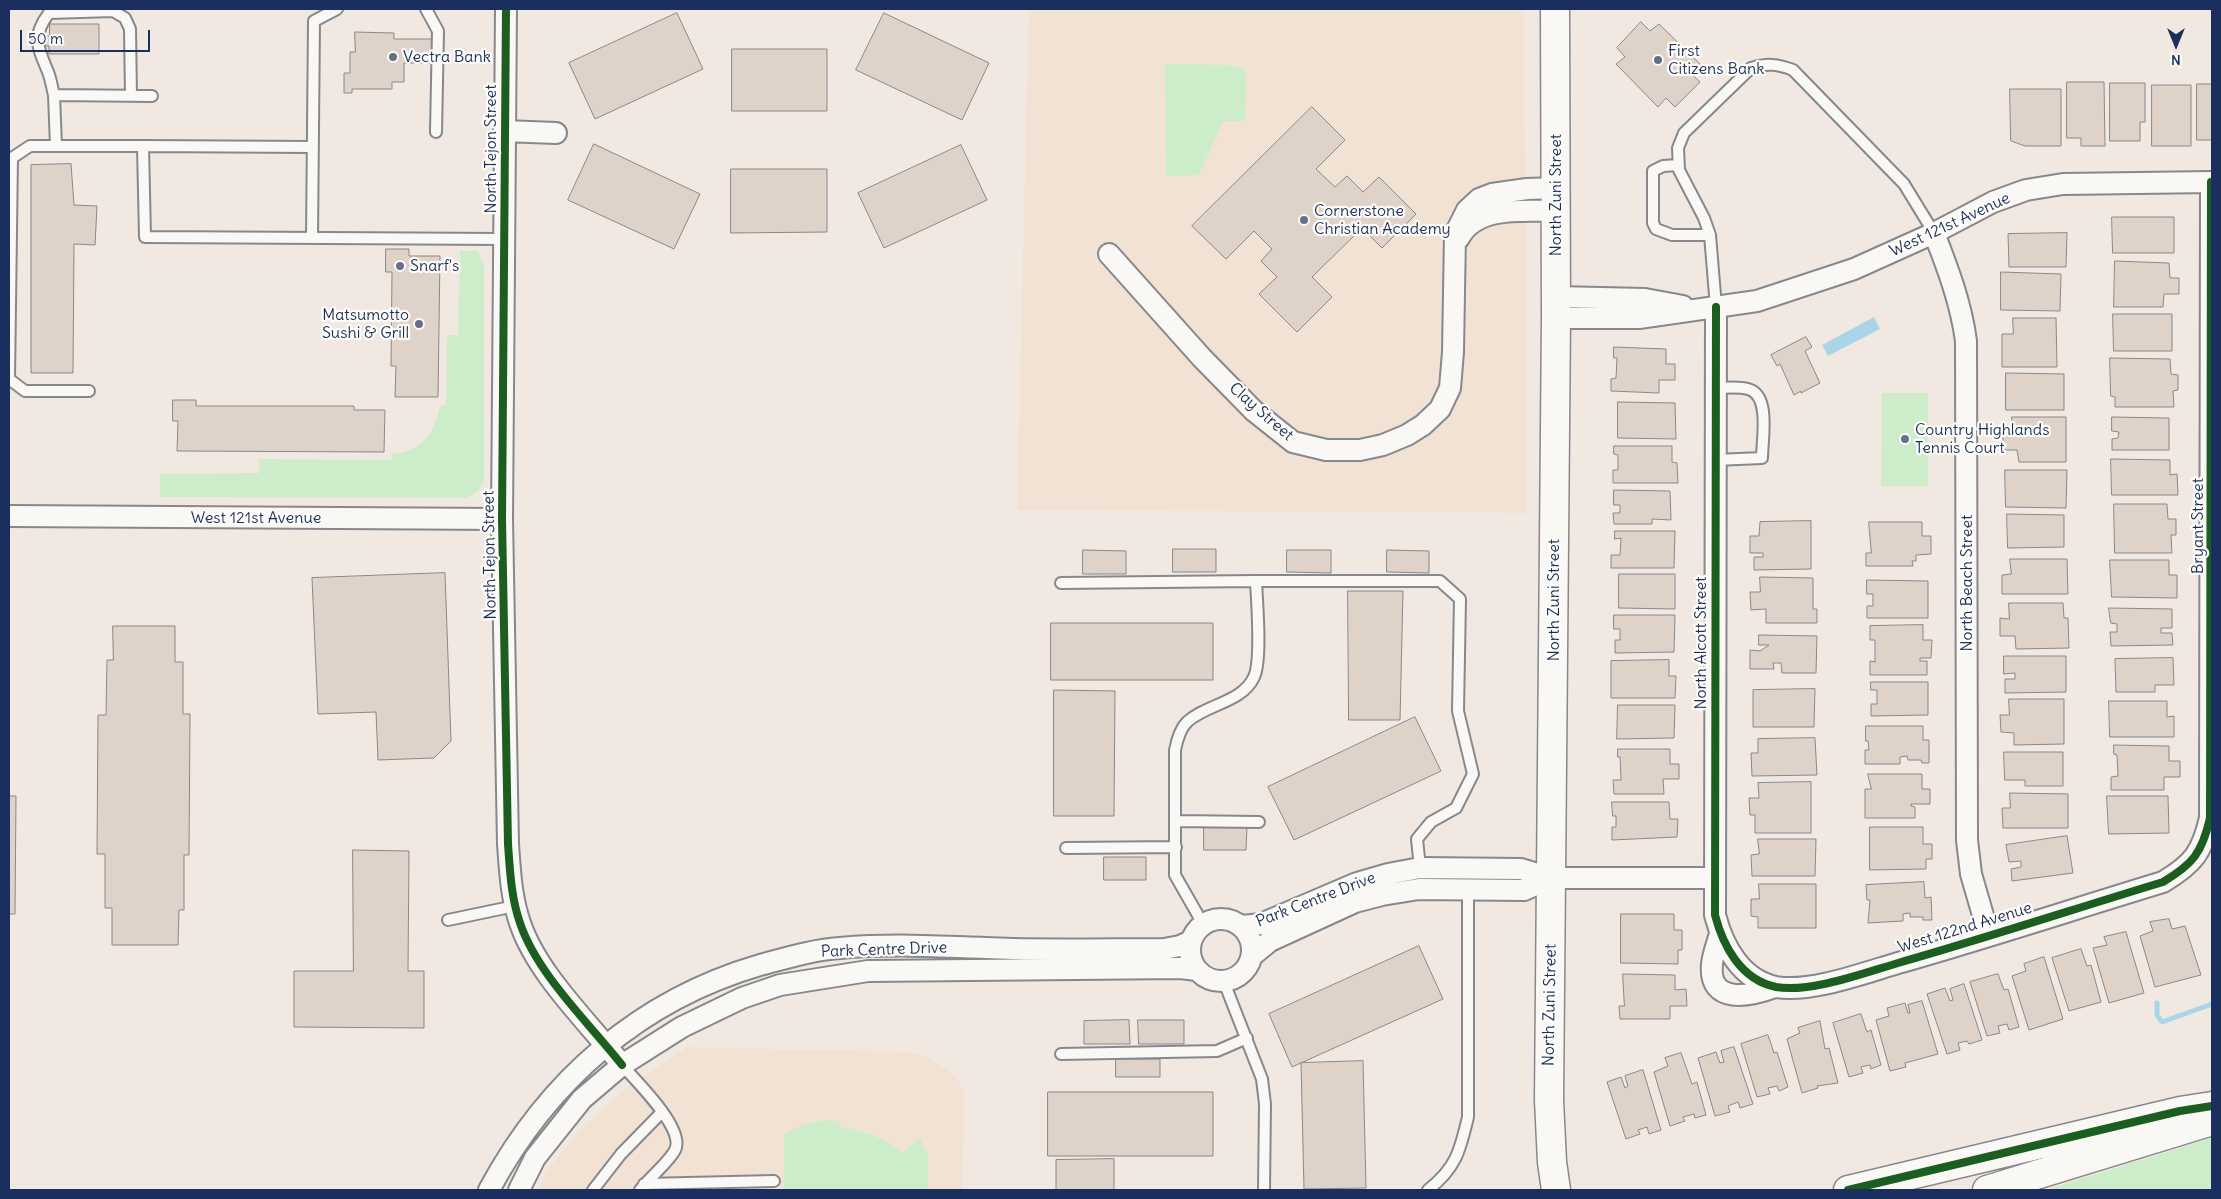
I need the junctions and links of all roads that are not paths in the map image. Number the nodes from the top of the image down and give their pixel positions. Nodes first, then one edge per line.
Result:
1 (337, 9) edge
2 (426, 9) edge
3 (506, 9) edge
4 (1555, 9) edge
5 (54, 95) junction
6 (131, 96) junction
7 (152, 96) dead end
8 (504, 131) junction
9 (436, 132) dead end
10 (556, 133) dead end
11 (56, 146) junction
12 (143, 146) junction
13 (313, 147) junction
14 (10, 154) edge
15 (1678, 165) junction
16 (2212, 182) edge
17 (1556, 199) junction
18 (1934, 233) junction
19 (1710, 235) junction
20 (312, 238) junction
21 (504, 239) junction
22 (1109, 254) dead end
23 (1716, 307) junction
24 (1556, 308) junction
25 (1716, 388) junction
26 (89, 391) dead end
27 (1715, 460) junction
28 (9, 516) edge
29 (502, 519) junction
30 (1256, 581) junction
31 (1061, 583) dead end
32 (2212, 684) edge
33 (1176, 821) junction
34 (1259, 822) dead end
35 (1176, 847) junction
36 (1066, 848) dead end
37 (2190, 864) joint
38 (1420, 868) junction
39 (1551, 878) junction
40 (1715, 878) junction
41 (1468, 890) junction
42 (515, 906) junction
43 (448, 920) dead end
44 (1203, 924) junction
45 (1242, 926) junction
46 (1720, 934) junction
47 (1989, 936) junction
48 (1191, 941) junction
49 (1253, 955) junction
50 (1197, 970) junction
51 (1745, 970) joint
52 (1224, 982) junction
53 (1775, 986) junction
54 (1247, 1038) junction
55 (606, 1045) junction
56 (1061, 1054) dead end
57 (622, 1065) junction
58 (2212, 1106) edge
59 (662, 1112) junction
60 (2212, 1121) edge
61 (774, 1181) dead end
62 (642, 1187) edge
63 (489, 1190) edge
64 (519, 1190) edge
65 (593, 1190) edge
66 (1264, 1190) edge
67 (1428, 1190) edge
68 (1556, 1190) edge
69 (1848, 1190) edge
70 (1987, 1190) edge

1 - 13 lane
2 - 9 lane
3 - 8 street, North Tejon Street
4 - 17 street, North Zuni Street
5 - 6 lane
5 - 6 lane
5 - 11 lane
6 - 7 lane
8 - 10 street
8 - 21 street, North Tejon Street
11 - 12 lane
11 - 14 lane
12 - 13 lane
12 - 20 lane
13 - 20 lane
14 - 26 lane
15 - 18 lane
15 - 19 lane
15 - 19 lane
16 - 18 street, West 121st Avenue
16 - 32 street, Bryant Street
17 - 22 street, Clay Street
17 - 24 street, North Zuni Street
18 - 23 street, West 121st Avenue
18 - 47 street, North Beach Street
19 - 23 lane
20 - 21 lane
21 - 29 street, North Tejon Street
23 - 24 street, West 121st Avenue
23 - 25 street, North Alcott Street
24 - 39 street, North Zuni Street
25 - 27 street, North Alcott Street
25 - 27 lane
27 - 40 street, North Alcott Street
28 - 29 street, West 121st Avenue
29 - 42 street, North Tejon Street
30 - 31 lane
30 - 33 lane
30 - 38 lane
32 - 37 street, Bryant Street
33 - 34 lane
33 - 35 lane
35 - 36 lane
35 - 44 lane
37 - 47 street, West 122nd Avenue
38 - 39 street, Park Centre Drive
38 - 45 street, Park Centre Drive
39 - 40 street
39 - 41 street, Park Centre Drive
39 - 68 street, North Zuni Street
40 - 46 street, North Alcott Street
41 - 49 street, Park Centre Drive
41 - 67 lane
42 - 43 lane
42 - 55 street, North Tejon Street
44 - 45 street
44 - 48 street
45 - 49 street
46 - 51 street, North Alcott Street
46 - 53 street
47 - 53 street, West 122nd Avenue
48 - 50 street
48 - 55 street, Park Centre Drive
49 - 52 street
50 - 52 street
50 - 57 street, Park Centre Drive
51 - 53 street, West 122nd Avenue
52 - 54 lane
54 - 56 lane
54 - 66 lane
55 - 57 street, North Tejon Street
55 - 63 street, Park Centre Drive
57 - 59 lane
57 - 64 street, Park Centre Drive
58 - 69 street
59 - 62 lane
59 - 65 lane
60 - 70 street
61 - 62 lane

